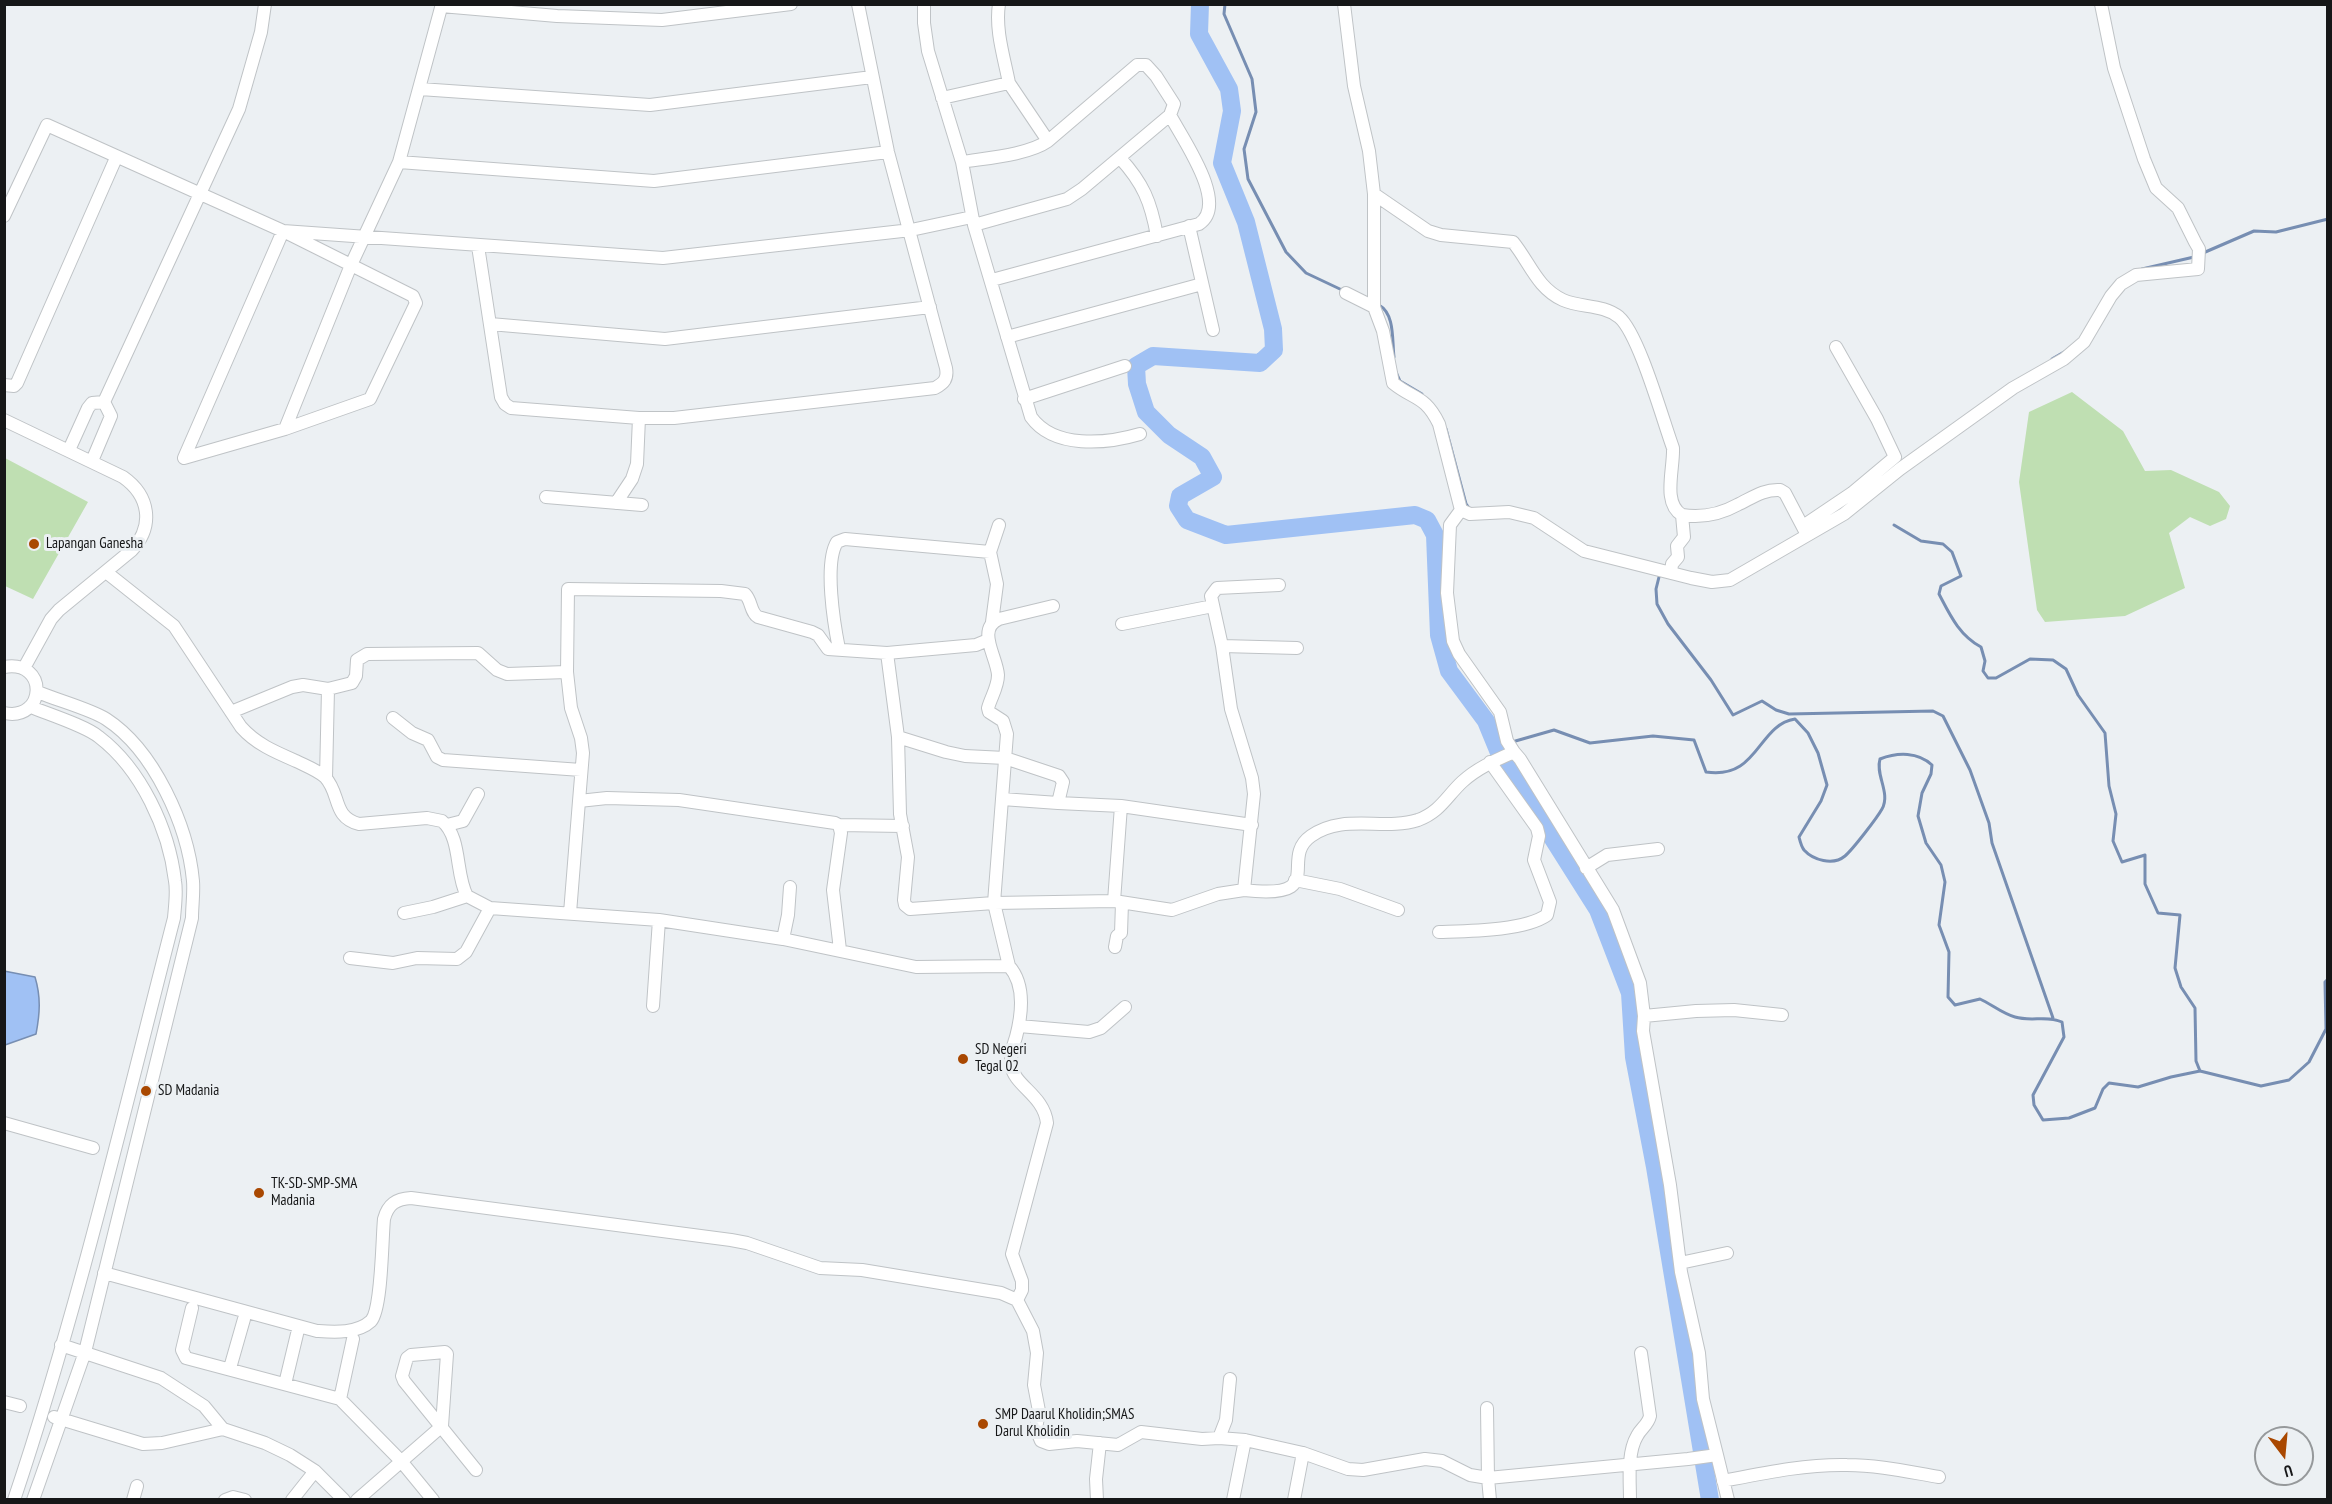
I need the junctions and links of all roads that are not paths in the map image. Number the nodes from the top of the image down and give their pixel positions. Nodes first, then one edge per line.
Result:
1 (265, 4) edge
2 (791, 4) edge
3 (858, 4) edge
4 (924, 4) edge
5 (999, 4) edge
6 (1344, 4) edge
7 (2101, 4) edge
8 (441, 5) edge
9 (872, 77) junction
10 (1009, 82) junction
11 (420, 89) junction
12 (942, 98) junction
13 (1170, 115) junction
14 (1048, 141) junction
15 (888, 152) junction
16 (116, 158) junction
17 (1120, 158) junction
18 (399, 162) junction
19 (962, 162) junction
20 (200, 194) junction
21 (1374, 194) junction
22 (4, 216) edge
23 (973, 221) junction
24 (1189, 226) junction
25 (911, 230) junction
26 (283, 231) junction
27 (365, 236) junction
28 (1156, 236) junction
29 (478, 246) junction
30 (351, 265) junction
31 (992, 280) junction
32 (1202, 284) junction
33 (1346, 293) dead end
34 (1374, 303) junction
35 (930, 307) junction
36 (490, 324) junction
37 (1213, 330) dead end
38 (1007, 337) junction
39 (1836, 347) dead end
40 (1125, 366) dead end
41 (4, 385) edge
42 (1024, 399) junction
43 (104, 402) junction
44 (639, 418) junction
45 (4, 420) edge
46 (285, 429) junction
47 (1140, 434) dead end
48 (69, 450) junction
49 (92, 461) junction
50 (546, 497) dead end
51 (616, 503) junction
52 (642, 505) dead end
53 (1461, 510) junction
54 (1682, 515) junction
55 (999, 525) dead end
56 (1805, 530) junction
57 (990, 552) junction
58 (1671, 569) junction
59 (106, 572) junction
60 (1279, 585) dead end
61 (1053, 606) dead end
62 (1213, 606) junction
63 (992, 622) junction
64 (1122, 624) dead end
65 (988, 640) junction
66 (1222, 646) junction
67 (1297, 648) dead end
68 (839, 649) junction
69 (887, 653) junction
70 (4, 667) edge
71 (24, 668) junction
72 (567, 672) junction
73 (328, 689) junction
74 (38, 692) junction
75 (31, 707) junction
76 (231, 712) junction
77 (4, 713) edge
78 (393, 718) dead end
79 (898, 737) junction
80 (1514, 752) junction
81 (1005, 758) junction
82 (1490, 762) junction
83 (581, 770) junction
84 (326, 778) junction
85 (478, 794) dead end
86 (1002, 799) junction
87 (579, 801) junction
88 (1058, 803) junction
89 (1120, 806) junction
90 (447, 825) junction
91 (839, 825) junction
92 (1252, 825) junction
93 (903, 826) junction
94 (1658, 849) dead end
95 (1586, 868) junction
96 (1295, 880) junction
97 (790, 887) dead end
98 (1244, 890) junction
99 (467, 896) junction
100 (1118, 902) junction
101 (993, 903) junction
102 (490, 908) junction
103 (1398, 910) dead end
104 (404, 912) dead end
105 (570, 913) junction
106 (659, 920) junction
107 (1439, 932) dead end
108 (783, 939) junction
109 (1116, 947) dead end
110 (840, 950) junction
111 (350, 958) dead end
112 (1009, 966) junction
113 (653, 1006) dead end
114 (1125, 1007) dead end
115 (1782, 1015) dead end
116 (1644, 1017) junction
117 (1019, 1026) junction
118 (122, 1122) junction
119 (4, 1123) edge
120 (140, 1128) junction
121 (93, 1148) dead end
122 (1727, 1253) dead end
123 (1680, 1263) junction
124 (104, 1273) junction
125 (1017, 1300) junction
126 (192, 1308) dead end
127 (244, 1319) dead end
128 (297, 1334) dead end
129 (353, 1339) dead end
130 (61, 1345) junction
131 (85, 1352) junction
132 (1641, 1353) dead end
133 (230, 1368) junction
134 (1230, 1379) dead end
135 (285, 1384) junction
136 (340, 1399) junction
137 (4, 1402) edge
138 (20, 1406) dead end
139 (1487, 1408) dead end
140 (43, 1413) junction
141 (61, 1419) junction
142 (442, 1426) junction
143 (223, 1429) junction
144 (1220, 1438) junction
145 (1245, 1440) junction
146 (1100, 1443) junction
147 (1303, 1453) junction
148 (1713, 1456) junction
149 (402, 1461) junction
150 (1630, 1464) junction
151 (476, 1470) dead end
152 (315, 1471) junction
153 (1939, 1477) dead end
154 (1488, 1478) junction
155 (1724, 1481) junction
156 (137, 1486) dead end
157 (14, 1500) edge
158 (33, 1500) edge
159 (133, 1500) edge
160 (225, 1500) edge
161 (245, 1500) edge
162 (292, 1500) edge
163 (344, 1500) edge
164 (357, 1500) edge
165 (433, 1500) edge
166 (1097, 1500) edge
167 (1233, 1500) edge
168 (1294, 1500) edge
169 (1490, 1500) edge
170 (1630, 1500) edge
171 (1728, 1500) edge

1 - 20 street
2 - 8 street
3 - 9 street
4 - 12 street
5 - 10 street
6 - 21 street
7 - 56 street
8 - 11 street
9 - 11 street
9 - 15 street
10 - 12 street
10 - 14 street
11 - 18 street
12 - 19 street
13 - 14 street
13 - 17 street
13 - 24 street
14 - 19 street
15 - 18 street
15 - 25 street
16 - 20 street
16 - 22 street
16 - 41 street
17 - 23 street
17 - 28 street
18 - 27 street
19 - 23 street
20 - 26 street
20 - 43 street
21 - 34 street
21 - 54 street
23 - 25 street
23 - 31 street
24 - 28 street
24 - 32 street
25 - 29 street
25 - 35 street
26 - 27 street
26 - 30 street
26 - 46 street
27 - 29 street
27 - 30 street
28 - 31 street
29 - 36 street
30 - 46 street
30 - 46 street
31 - 38 street
32 - 37 street
32 - 38 street
33 - 34 street
34 - 53 street
35 - 36 street
35 - 44 street
36 - 44 street
38 - 42 street
39 - 56 street
40 - 42 street
42 - 47 street
43 - 48 street
43 - 49 street
44 - 51 street
45 - 48 street
48 - 49 street
49 - 59 street
50 - 51 street
51 - 52 street
53 - 58 street
53 - 80 street
54 - 56 street
54 - 58 street
55 - 57 street
56 - 58 street
57 - 63 street
57 - 68 street
59 - 71 street
59 - 76 street
60 - 62 street
61 - 63 street
62 - 64 street
62 - 66 street
63 - 65 street
65 - 69 street
65 - 81 street
66 - 67 street
66 - 92 street
68 - 69 street
68 - 72 street
69 - 79 street
70 - 71 street
71 - 74 street
72 - 73 street
72 - 83 street
73 - 76 street
73 - 84 street
74 - 75 street
74 - 120 street
75 - 77 street
75 - 118 street
76 - 84 street
78 - 83 street
79 - 81 street
79 - 93 street
80 - 82 street
80 - 95 street
81 - 86 street
81 - 88 street
82 - 96 street
82 - 107 street
83 - 87 street
84 - 90 street
85 - 90 street
86 - 88 street
86 - 101 street
87 - 91 street
87 - 105 street
88 - 89 street
89 - 92 street
89 - 100 street
90 - 99 street
91 - 93 street
91 - 110 street
92 - 98 street
93 - 101 street
94 - 95 street
95 - 116 street
96 - 98 street
96 - 103 street
97 - 108 street
98 - 100 street
99 - 102 street
99 - 104 street
100 - 101 street
100 - 109 street
101 - 112 street
102 - 105 street
102 - 111 street
105 - 106 street
106 - 108 street
106 - 113 street
108 - 110 street
110 - 112 street
112 - 117 street
114 - 117 street
115 - 116 street
116 - 123 street
117 - 125 street
118 - 120 street
118 - 130 street
119 - 121 street
120 - 124 street
122 - 123 street
123 - 148 street
124 - 125 street
124 - 131 street
125 - 146 street
126 - 133 street
127 - 133 street
128 - 135 street
129 - 136 street
130 - 131 street
130 - 140 street
131 - 141 street
131 - 143 street
132 - 150 street
133 - 135 street
134 - 144 street
135 - 136 street
136 - 149 street
137 - 138 street
139 - 154 street
140 - 141 street
140 - 157 street
141 - 143 street
141 - 158 street
142 - 142 street
142 - 149 street
142 - 151 street
143 - 152 street
144 - 145 street
144 - 146 street
145 - 147 street
145 - 167 street
146 - 166 street
147 - 154 street
147 - 168 street
148 - 150 street
148 - 155 street
149 - 164 street
149 - 165 street
150 - 154 street
150 - 170 street
152 - 162 street
152 - 163 street
153 - 155 street
154 - 169 street
155 - 171 street
156 - 159 street
160 - 161 street

